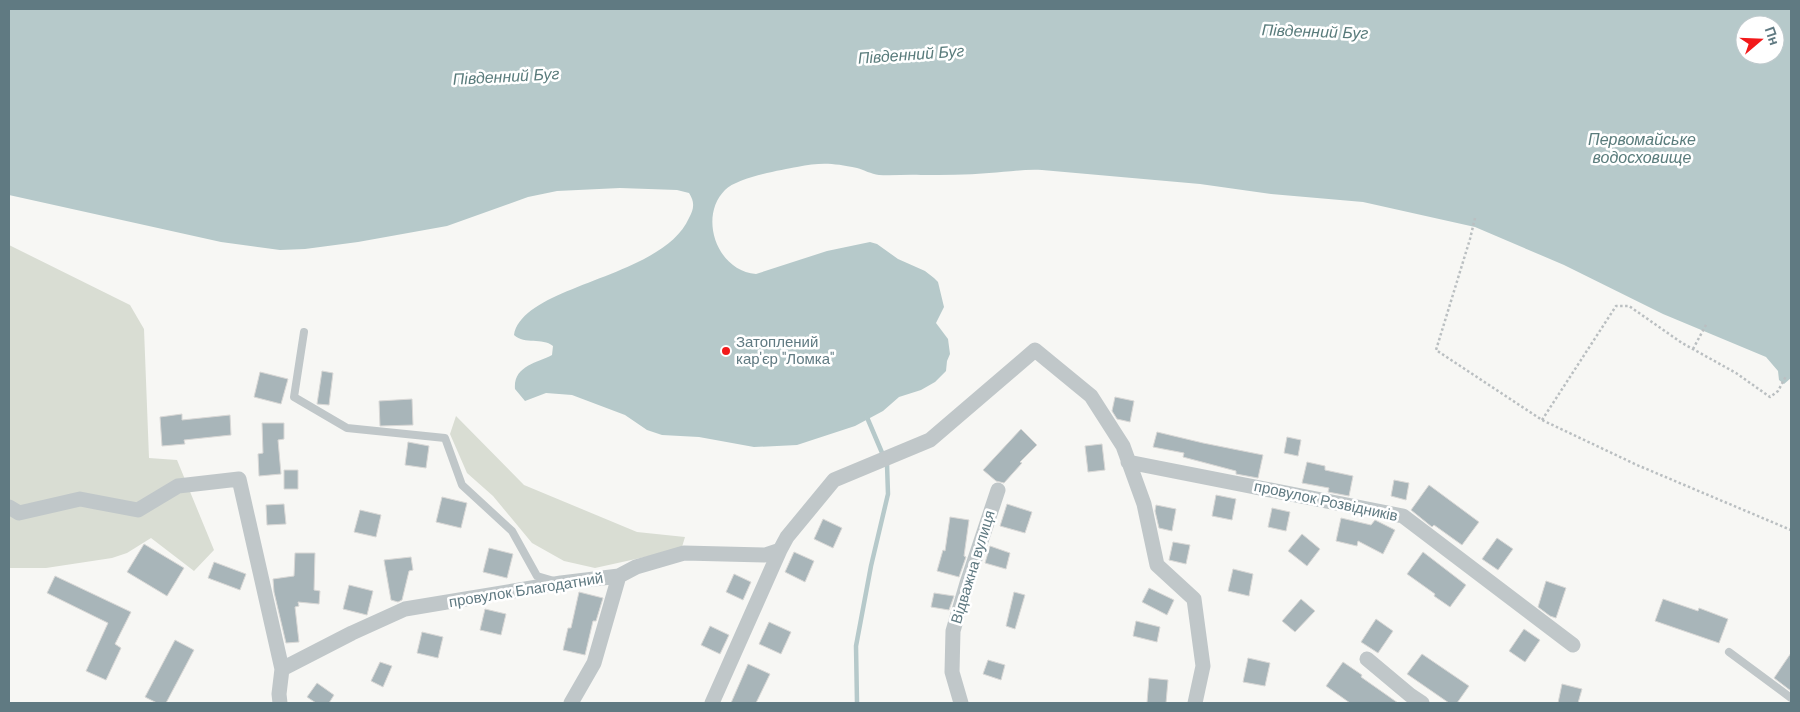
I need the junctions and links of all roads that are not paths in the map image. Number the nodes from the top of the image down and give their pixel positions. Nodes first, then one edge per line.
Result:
1 (304, 332) dead end
2 (1128, 462) junction
3 (998, 490) dead end
4 (9, 507) edge
5 (780, 550) junction
6 (619, 576) junction
7 (561, 583) junction
8 (1573, 645) dead end
9 (1729, 652) dead end
10 (1366, 658) dead end
11 (282, 669) junction
12 (1791, 698) edge
13 (280, 703) edge
14 (571, 703) edge
15 (712, 703) edge
16 (961, 703) edge
17 (1195, 703) edge
18 (1422, 703) edge

1 - 7 lane
2 - 5 street
2 - 8 street, провулок Розвідників
2 - 17 street
3 - 16 street, Відважна вулиця
4 - 11 street
5 - 6 street, провулок Благодатний
5 - 15 street
6 - 7 street, провулок Благодатний
6 - 14 street
7 - 11 street, провулок Благодатний
9 - 12 lane
10 - 18 street
11 - 13 street

